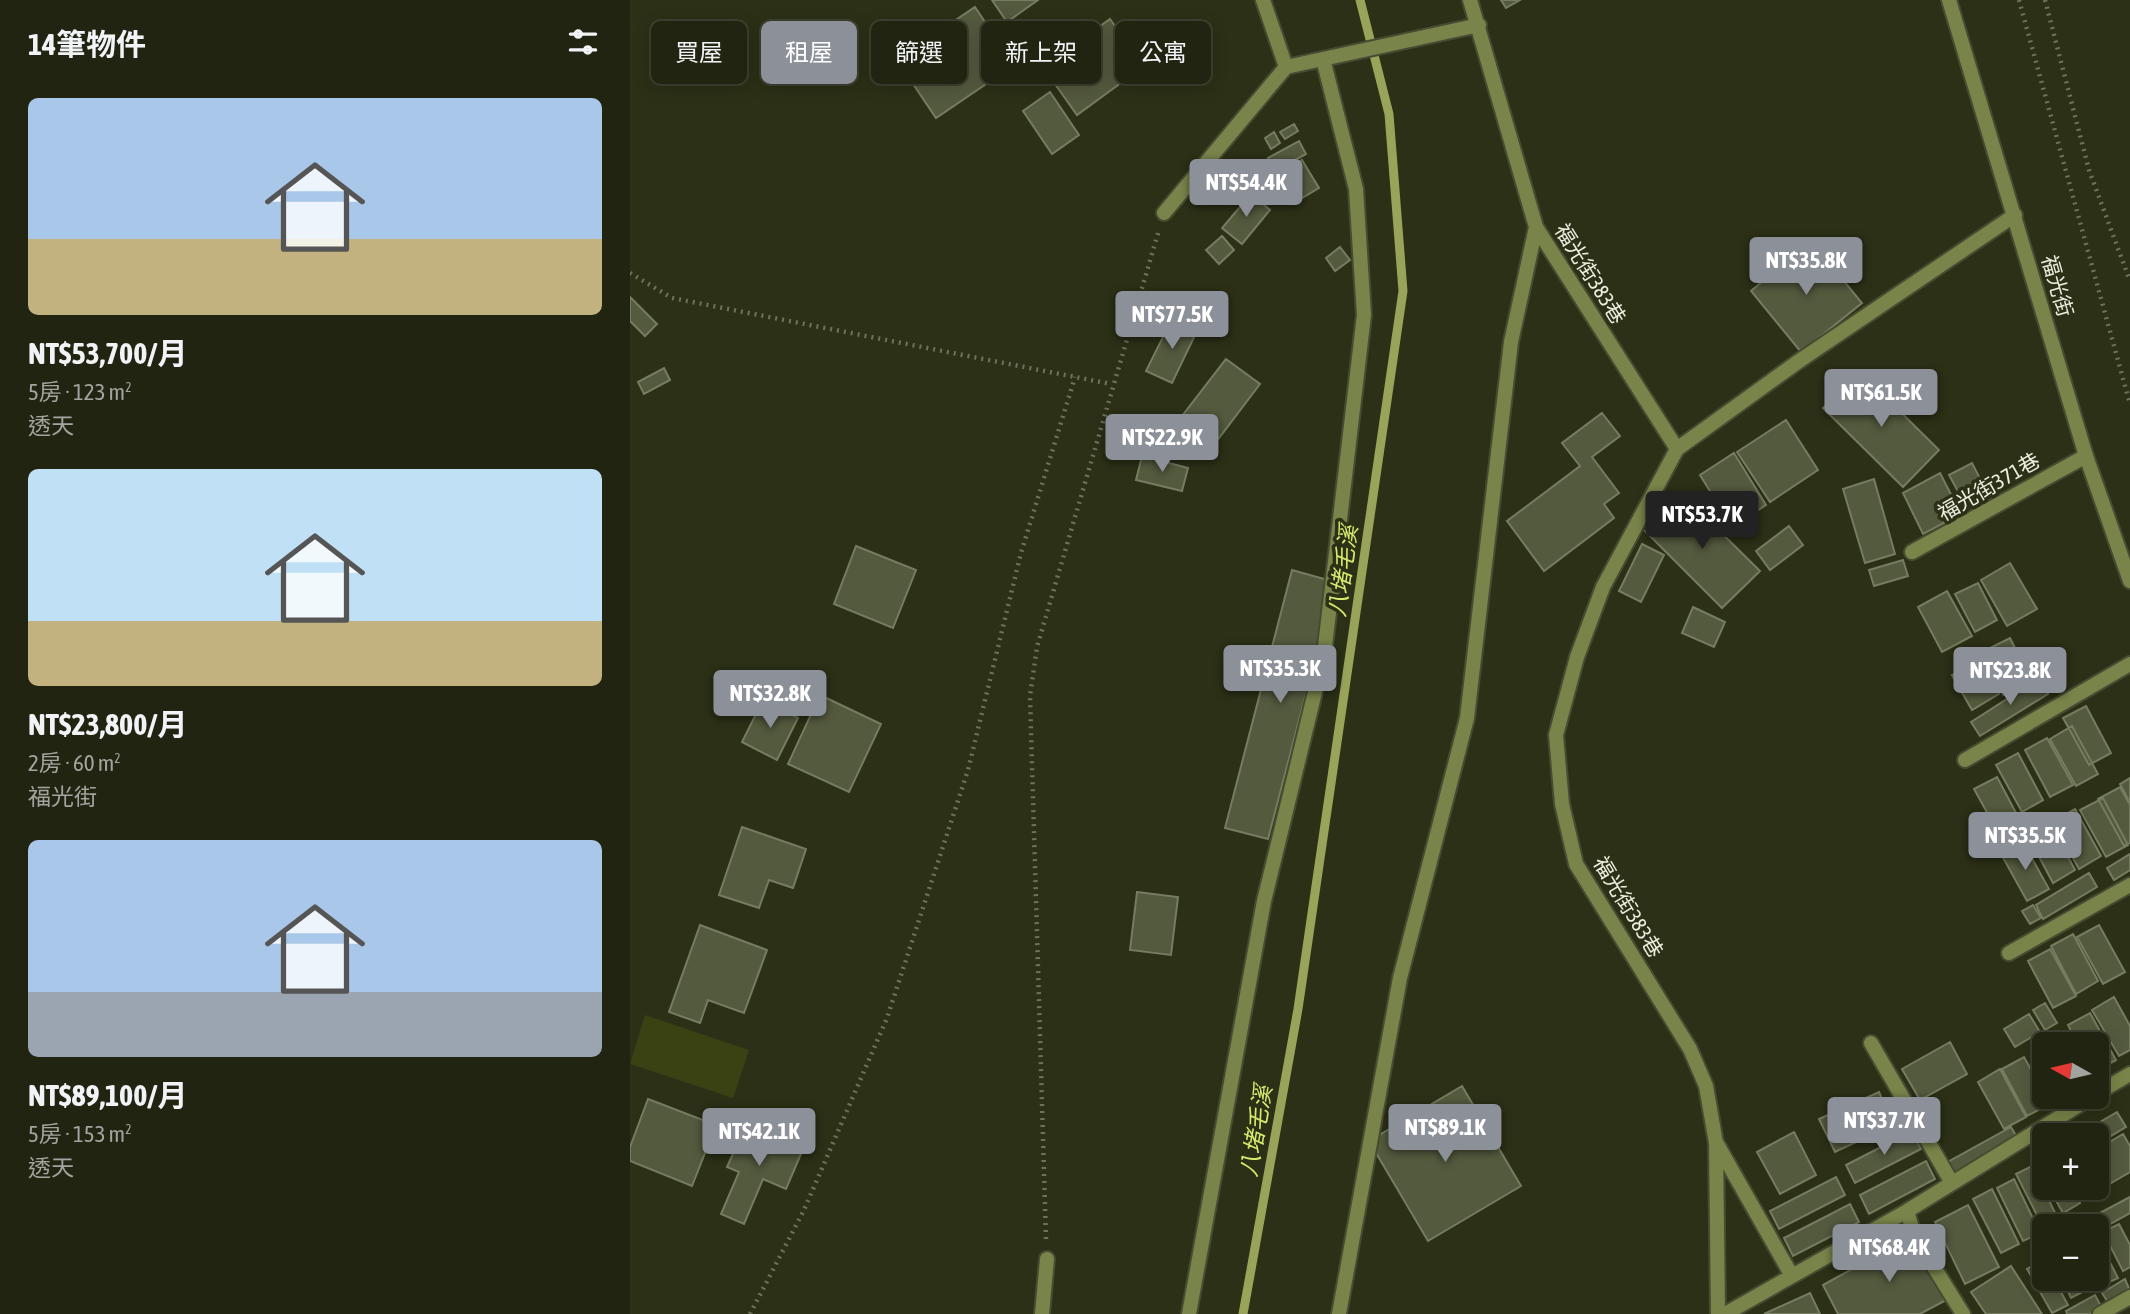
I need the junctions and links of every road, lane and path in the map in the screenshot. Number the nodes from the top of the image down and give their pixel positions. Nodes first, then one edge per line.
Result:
1 (1263, 0) edge
2 (1470, 0) edge
3 (1949, 0) edge
4 (2019, 0) edge
5 (2045, 0) edge
6 (1479, 24) junction
7 (1322, 59) junction
8 (1286, 67) junction
9 (1164, 213) joint
10 (2015, 215) junction
11 (1536, 227) junction
12 (630, 273) edge
13 (2130, 281) edge
14 (1075, 377) junction
15 (1111, 384) junction
16 (2130, 404) edge
17 (1677, 449) junction
18 (2086, 456) junction
19 (1912, 552) dead end
20 (2130, 581) edge
21 (2130, 664) edge
22 (1965, 760) dead end
23 (2130, 885) edge
24 (2009, 953) dead end
25 (1871, 1043) dead end
26 (2130, 1074) edge
27 (2109, 1086) edge
28 (2071, 1110) edge
29 (1716, 1143) junction
30 (1952, 1183) junction
31 (1907, 1211) junction
32 (1046, 1259) joint
33 (1792, 1276) junction
34 (2130, 1297) edge
35 (750, 1314) edge
36 (1042, 1314) edge
37 (1189, 1314) edge
38 (1339, 1314) edge
39 (1718, 1314) edge
40 (1725, 1314) edge
41 (1964, 1314) edge
42 (2100, 1314) edge

1 - 8 street
2 - 6 street, 福光街383巷
3 - 10 street, 福光街
4 - 16 path
5 - 13 path
6 - 7 street
6 - 11 street, 福光街383巷
7 - 8 street
7 - 37 street
8 - 9 street
9 - 15 path
10 - 17 street, 福光街383巷
10 - 18 street, 福光街
11 - 17 street, 福光街383巷
11 - 38 street
12 - 14 path
14 - 15 path
14 - 35 path
15 - 32 path
17 - 29 street, 福光街383巷
18 - 19 street, 福光街371巷
18 - 20 street, 福光街
21 - 22 street
23 - 24 street
25 - 30 street
26 - 27 street
28 - 30 street
29 - 33 street
29 - 39 street, 福光街383巷
30 - 31 street
31 - 33 street
31 - 41 street
32 - 36 street
33 - 40 street
34 - 42 street

